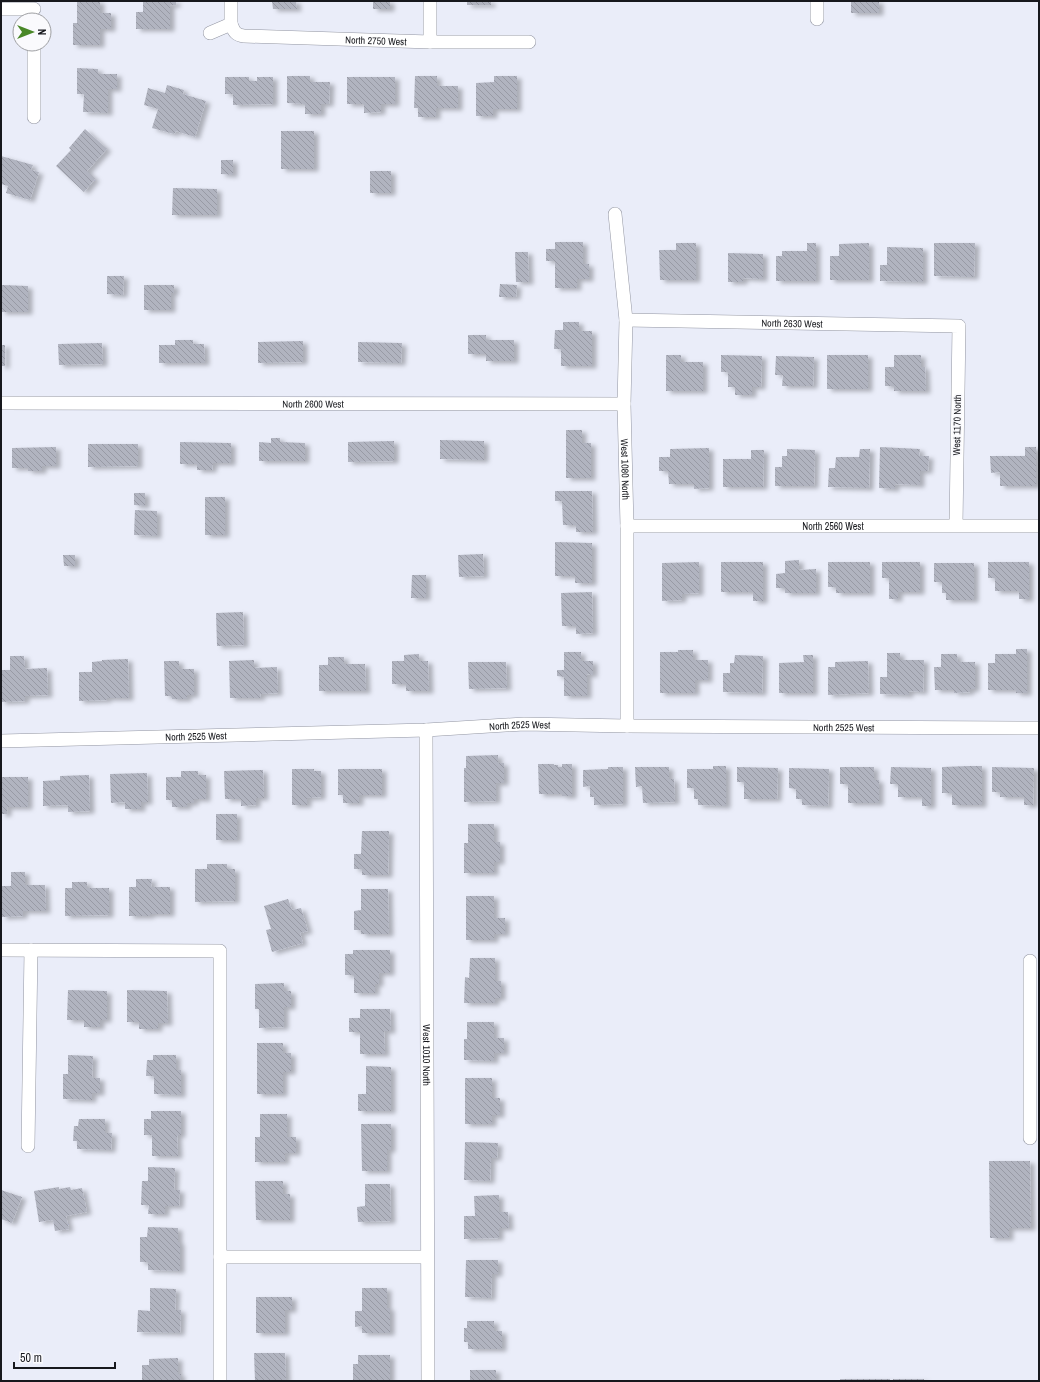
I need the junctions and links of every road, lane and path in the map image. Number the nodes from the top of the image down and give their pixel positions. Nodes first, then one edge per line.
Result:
1 (231, 1) edge
2 (430, 1) edge
3 (817, 1) edge
4 (1, 9) edge
5 (34, 10) edge
6 (817, 18) dead end
7 (231, 24) junction
8 (210, 33) dead end
9 (430, 42) junction
10 (528, 42) dead end
11 (34, 52) edge
12 (34, 117) dead end
13 (615, 214) dead end
14 (626, 320) junction
15 (959, 326) joint
16 (1, 403) edge
17 (624, 404) junction
18 (956, 525) junction
19 (627, 526) junction
20 (1039, 526) edge
21 (628, 726) junction
22 (1039, 728) edge
23 (426, 730) junction
24 (1, 741) edge
25 (1, 950) edge
26 (31, 950) junction
27 (1030, 961) dead end
28 (1034, 1056) edge
29 (1030, 1138) dead end
30 (28, 1146) dead end
31 (220, 1257) junction
32 (427, 1257) junction
33 (220, 1381) edge
34 (428, 1381) edge

1 - 7 street
2 - 9 street
3 - 6 street
4 - 5 street
7 - 8 street
7 - 9 street, North 2750 West
9 - 10 street, North 2750 West
11 - 12 street
13 - 14 street, West 1080 North
14 - 15 street, North 2630 West
14 - 17 street, West 1080 North
15 - 18 street, West 1170 North
16 - 17 street, North 2600 West
17 - 19 street, West 1080 North
18 - 19 street, North 2560 West
18 - 20 street, North 2560 West
19 - 21 street, West 1080 North
21 - 22 street, North 2525 West
21 - 23 street, North 2525 West
23 - 24 street, North 2525 West
23 - 32 street, West 1010 North
25 - 26 street
26 - 30 street
26 - 31 street
27 - 28 street
28 - 29 street
31 - 32 street
31 - 33 street
32 - 34 street, West 1010 North

